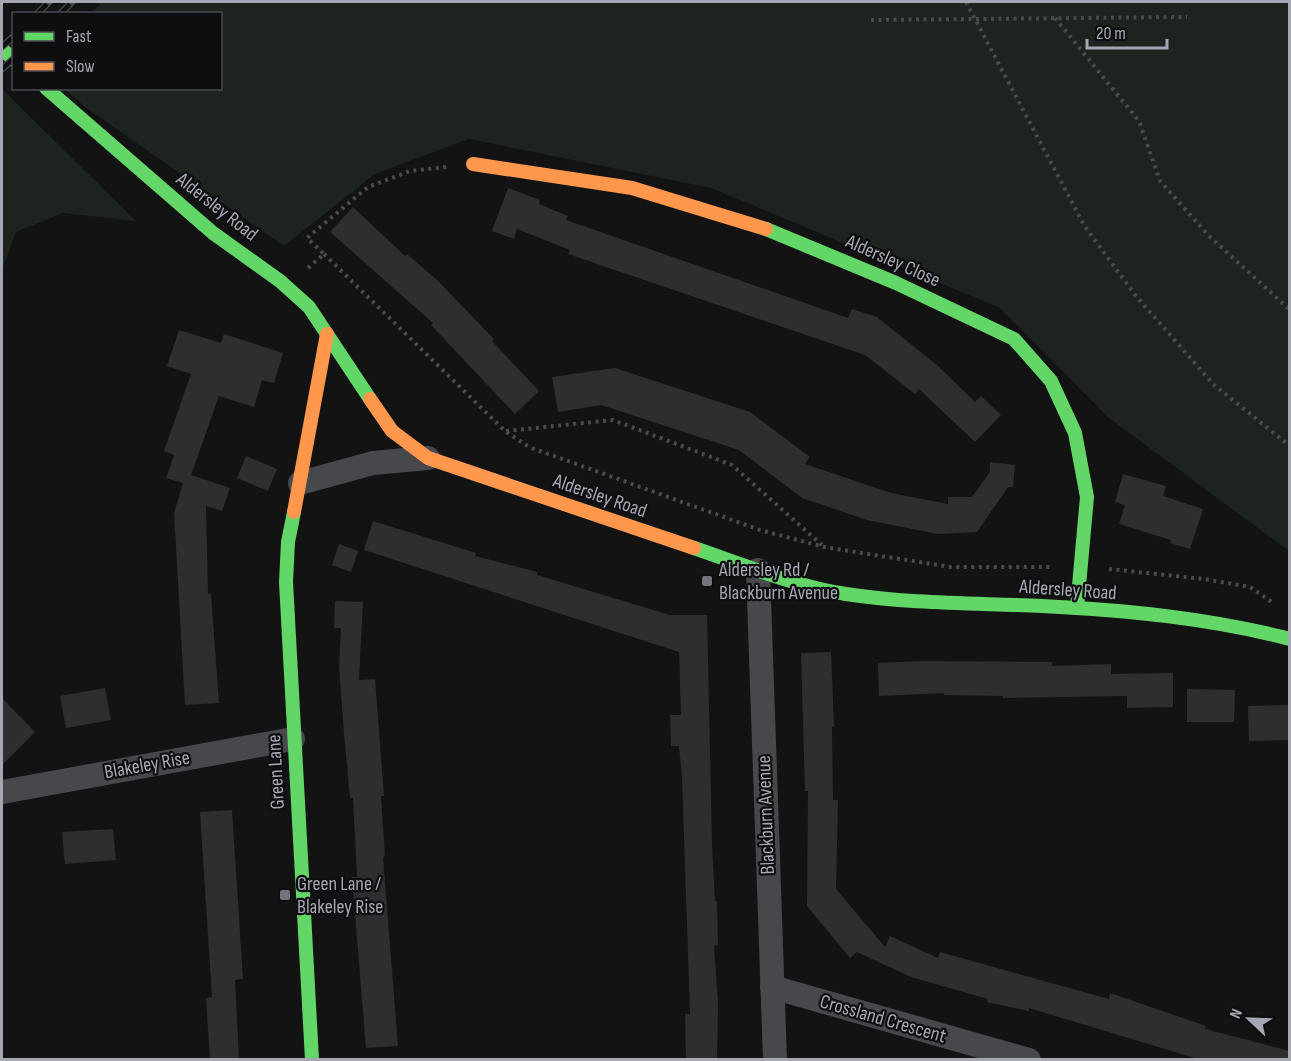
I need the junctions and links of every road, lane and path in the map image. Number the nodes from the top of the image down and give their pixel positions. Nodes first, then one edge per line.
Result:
1 (966, 2) edge
2 (1187, 17) dead end
3 (1055, 18) junction
4 (976, 19) junction
5 (871, 20) dead end
6 (48, 90) edge
7 (472, 164) joint
8 (324, 254) junction
9 (287, 287) junction
10 (1290, 310) edge
11 (327, 334) junction
12 (505, 431) junction
13 (1290, 446) edge
14 (428, 458) junction
15 (300, 483) junction
16 (824, 547) junction
17 (1079, 567) junction
18 (758, 570) junction
19 (1077, 608) junction
20 (1283, 609) dead end
21 (1290, 639) edge
22 (293, 739) junction
23 (2, 792) edge
24 (772, 987) junction
25 (312, 1059) edge
26 (775, 1059) edge
27 (1029, 1059) edge

1 - 4 path
2 - 3 path
3 - 4 path
3 - 10 path
4 - 5 path
4 - 13 path
6 - 9 street, Aldersley Road
7 - 8 path
7 - 17 street, Aldersley Close
8 - 9 path
8 - 12 path
9 - 11 street, Aldersley Road
11 - 14 street, Aldersley Road
11 - 15 street, Green Lane
12 - 16 path
12 - 16 path
14 - 15 street
14 - 18 street, Aldersley Road
15 - 22 street, Green Lane
16 - 17 path
17 - 19 street, Aldersley Close
17 - 20 path
18 - 19 street, Aldersley Road
18 - 24 street, Blackburn Avenue
19 - 21 street, Aldersley Road
22 - 23 street, Blakeley Rise
22 - 25 street, Green Lane
24 - 26 street, Blackburn Avenue
24 - 27 street, Crossland Crescent

